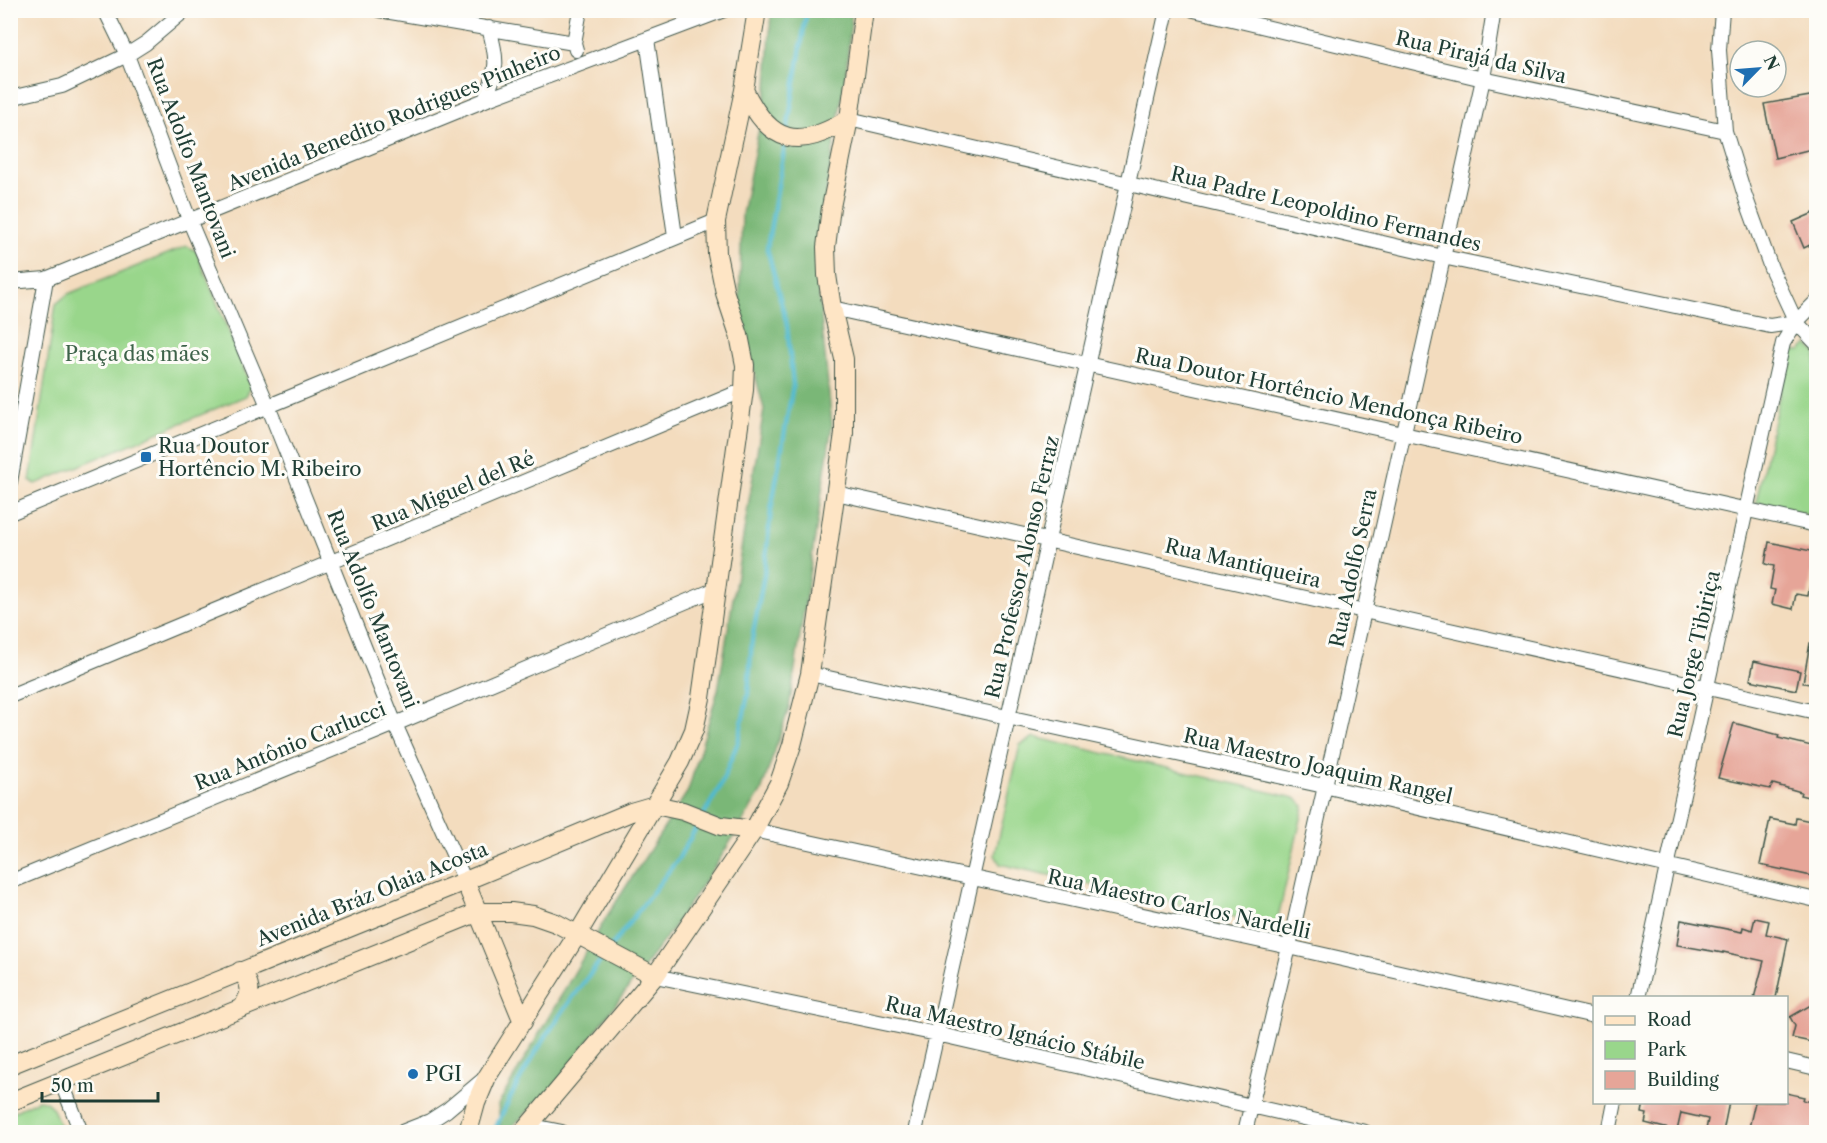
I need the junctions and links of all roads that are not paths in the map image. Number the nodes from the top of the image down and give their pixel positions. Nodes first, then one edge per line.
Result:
1 (105, 10) edge
2 (185, 10) edge
3 (379, 10) edge
4 (580, 10) edge
5 (724, 10) edge
6 (757, 10) edge
7 (864, 10) edge
8 (1167, 10) edge
9 (1194, 10) edge
10 (1494, 10) edge
11 (1722, 10) edge
12 (489, 28) junction
13 (646, 39) junction
14 (574, 43) junction
15 (127, 55) junction
16 (580, 63) junction
17 (1483, 79) junction
18 (744, 90) junction
19 (10, 98) edge
20 (484, 100) junction
21 (849, 119) junction
22 (1725, 131) junction
23 (1128, 184) junction
24 (716, 221) junction
25 (190, 222) junction
26 (675, 237) junction
27 (1443, 257) junction
28 (46, 279) junction
29 (10, 282) edge
30 (1816, 302) edge
31 (832, 308) junction
32 (1796, 322) junction
33 (1816, 343) edge
34 (1087, 363) junction
35 (744, 390) junction
36 (268, 406) junction
37 (1402, 433) junction
38 (10, 482) edge
39 (836, 493) junction
40 (1747, 508) junction
41 (10, 513) edge
42 (1816, 525) edge
43 (1049, 540) junction
44 (330, 564) junction
45 (716, 589) junction
46 (1363, 610) junction
47 (810, 674) junction
48 (1707, 688) junction
49 (10, 696) edge
50 (1816, 712) edge
51 (1008, 717) junction
52 (395, 724) junction
53 (1324, 786) junction
54 (655, 806) junction
55 (754, 830) junction
56 (1666, 866) junction
57 (972, 879) junction
58 (465, 881) junction
59 (10, 882) edge
60 (1816, 900) edge
61 (479, 912) junction
62 (577, 935) junction
63 (1288, 947) junction
64 (240, 971) junction
65 (655, 976) junction
66 (1638, 996) edge
67 (243, 1007) junction
68 (1593, 1016) edge
69 (523, 1022) junction
70 (937, 1034) junction
71 (1788, 1061) edge
72 (10, 1065) edge
73 (1816, 1068) edge
74 (487, 1077) junction
75 (61, 1082) junction
76 (10, 1102) edge
77 (1615, 1104) edge
78 (1251, 1107) junction
79 (427, 1127) edge
80 (526, 1129) edge
81 (81, 1132) edge
82 (402, 1132) edge
83 (468, 1132) edge
84 (562, 1132) edge
85 (915, 1132) edge
86 (1245, 1132) edge
87 (1365, 1132) edge
88 (1609, 1132) edge

1 - 15 street, Rua Adolfo Mantovani
2 - 15 street
3 - 12 street
4 - 14 street
5 - 13 street, Avenida Benedito Rodrigues Pinheiro
6 - 18 street
7 - 21 street
8 - 23 street, Rua Professor Alonso Ferraz
9 - 17 street, Rua Pirajá da Silva
10 - 17 street, Rua Adolfo Serra
11 - 22 street
12 - 14 street
12 - 20 street
13 - 16 street, Avenida Benedito Rodrigues Pinheiro
13 - 26 street
14 - 16 street
15 - 19 street
15 - 25 street, Rua Adolfo Mantovani
16 - 20 street, Avenida Benedito Rodrigues Pinheiro
17 - 22 street, Rua Pirajá da Silva
17 - 27 street, Rua Adolfo Serra
18 - 21 street
18 - 24 street
20 - 25 street, Avenida Benedito Rodrigues Pinheiro
21 - 23 street, Rua Padre Leopoldino Fernandes
21 - 31 street
22 - 32 street
23 - 27 street, Rua Padre Leopoldino Fernandes
23 - 34 street, Rua Professor Alonso Ferraz
24 - 26 street
24 - 35 street
25 - 28 street, Avenida Benedito Rodrigues Pinheiro
25 - 36 street, Rua Adolfo Mantovani
26 - 36 street
27 - 32 street, Rua Padre Leopoldino Fernandes
27 - 37 street, Rua Adolfo Serra
28 - 29 street, Avenida Benedito Rodrigues Pinheiro
28 - 38 street
30 - 32 street, Rua Jorge Tibiriça
31 - 34 street, Rua Doutor Hortêncio Mendonça Ribeiro
31 - 39 street
32 - 33 street
32 - 40 street, Rua Jorge Tibiriça
34 - 37 street, Rua Doutor Hortêncio Mendonça Ribeiro
34 - 43 street, Rua Professor Alonso Ferraz
35 - 44 street, Rua Miguel del Ré
35 - 45 street
36 - 41 street
36 - 44 street, Rua Adolfo Mantovani
37 - 40 street, Rua Doutor Hortêncio Mendonça Ribeiro
37 - 46 street, Rua Adolfo Serra
39 - 43 street, Rua Mantiqueira
39 - 47 street
40 - 42 street, Rua Doutor Hortêncio Mendonça Ribeiro
40 - 48 street, Rua Jorge Tibiriça
43 - 46 street, Rua Mantiqueira
43 - 51 street, Rua Professor Alonso Ferraz
44 - 49 street, Rua Miguel del Ré
44 - 52 street, Rua Adolfo Mantovani
45 - 52 street, Rua Antônio Carlucci
45 - 54 street
46 - 48 street, Rua Mantiqueira
46 - 53 street, Rua Adolfo Serra
47 - 51 street, Rua Maestro Joaquim Rangel
47 - 55 street
48 - 50 street, Rua Mantiqueira
48 - 56 street, Rua Jorge Tibiriça
51 - 53 street, Rua Maestro Joaquim Rangel
51 - 57 street, Rua Professor Alonso Ferraz
52 - 58 street, Rua Adolfo Mantovani
52 - 59 street, Rua Antônio Carlucci
53 - 56 street, Rua Maestro Joaquim Rangel
53 - 63 street, Rua Adolfo Serra
54 - 55 street, Avenida Bráz Olaia Acosta
54 - 58 street, Avenida Bráz Olaia Acosta
54 - 62 street
55 - 57 street, Rua Maestro Carlos Nardelli
55 - 65 street
56 - 60 street, Rua Maestro Joaquim Rangel
56 - 66 street, Rua Jorge Tibiriça
57 - 63 street, Rua Maestro Carlos Nardelli
57 - 70 street, Rua Professor Alonso Ferraz
58 - 61 street, Rua Adolfo Mantovani
58 - 64 street, Avenida Bráz Olaia Acosta
61 - 62 street
61 - 67 street
61 - 69 street, Rua Adolfo Mantovani
62 - 65 street
62 - 69 street
63 - 68 street, Rua Maestro Carlos Nardelli
63 - 78 street, Rua Adolfo Serra
64 - 67 street
64 - 72 street, Avenida Bráz Olaia Acosta
65 - 70 street, Rua Maestro Ignácio Stábile
65 - 80 street
67 - 75 street
69 - 74 street
70 - 78 street, Rua Maestro Ignácio Stábile
70 - 85 street, Rua Professor Alonso Ferraz
71 - 73 street
74 - 79 street
74 - 83 street
75 - 76 street
75 - 81 street
77 - 88 street
78 - 86 street, Rua Adolfo Serra
78 - 87 street, Rua Maestro Ignácio Stábile
79 - 82 street
80 - 84 street

